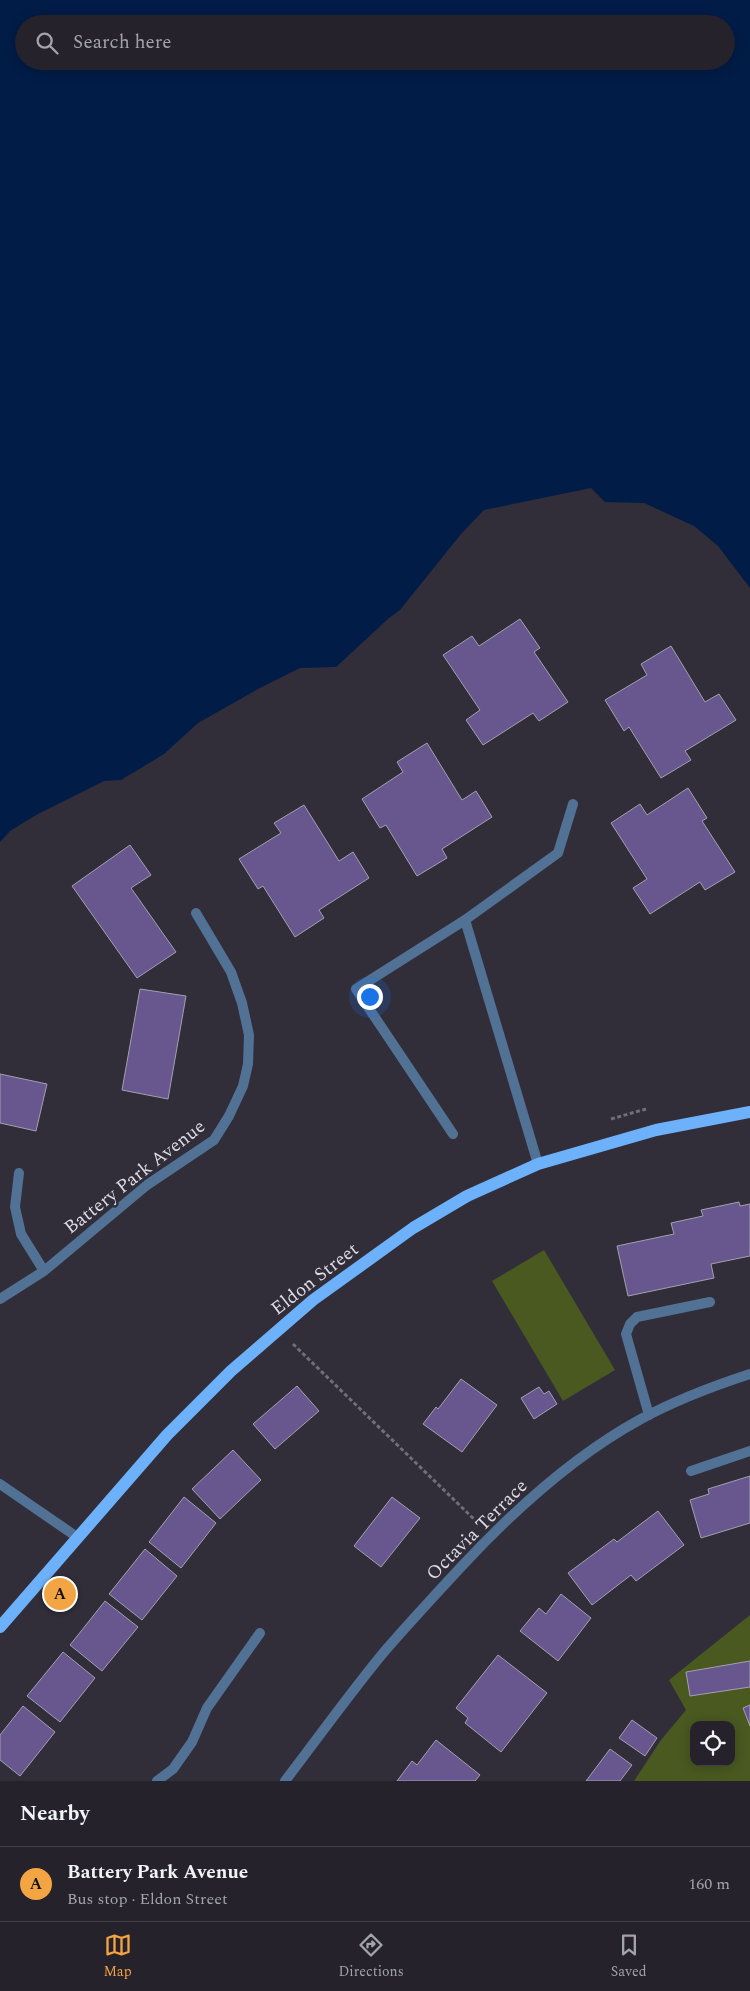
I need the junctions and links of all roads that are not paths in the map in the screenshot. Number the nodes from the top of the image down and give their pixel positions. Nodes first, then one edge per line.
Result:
1 (573, 804) dead end
2 (196, 913) dead end
3 (465, 920) junction
4 (750, 1112) edge
5 (453, 1134) dead end
6 (538, 1164) junction
7 (18, 1173) dead end
8 (44, 1271) junction
9 (0, 1299) edge
10 (710, 1302) dead end
11 (750, 1374) edge
12 (649, 1415) junction
13 (750, 1451) edge
14 (691, 1471) dead end
15 (0, 1484) edge
16 (78, 1538) junction
17 (0, 1627) edge
18 (260, 1633) dead end
19 (157, 1781) edge
20 (285, 1781) edge

1 - 3 street
2 - 8 street, Battery Park Avenue
3 - 5 street
3 - 6 street
4 - 6 main road, Eldon Street
6 - 16 main road, Eldon Street
7 - 8 street
8 - 9 street, Battery Park Avenue
10 - 12 street
11 - 12 street, Octavia Terrace
12 - 20 street, Octavia Terrace
13 - 14 street
15 - 16 street
16 - 17 main road, Eldon Street
18 - 19 street

